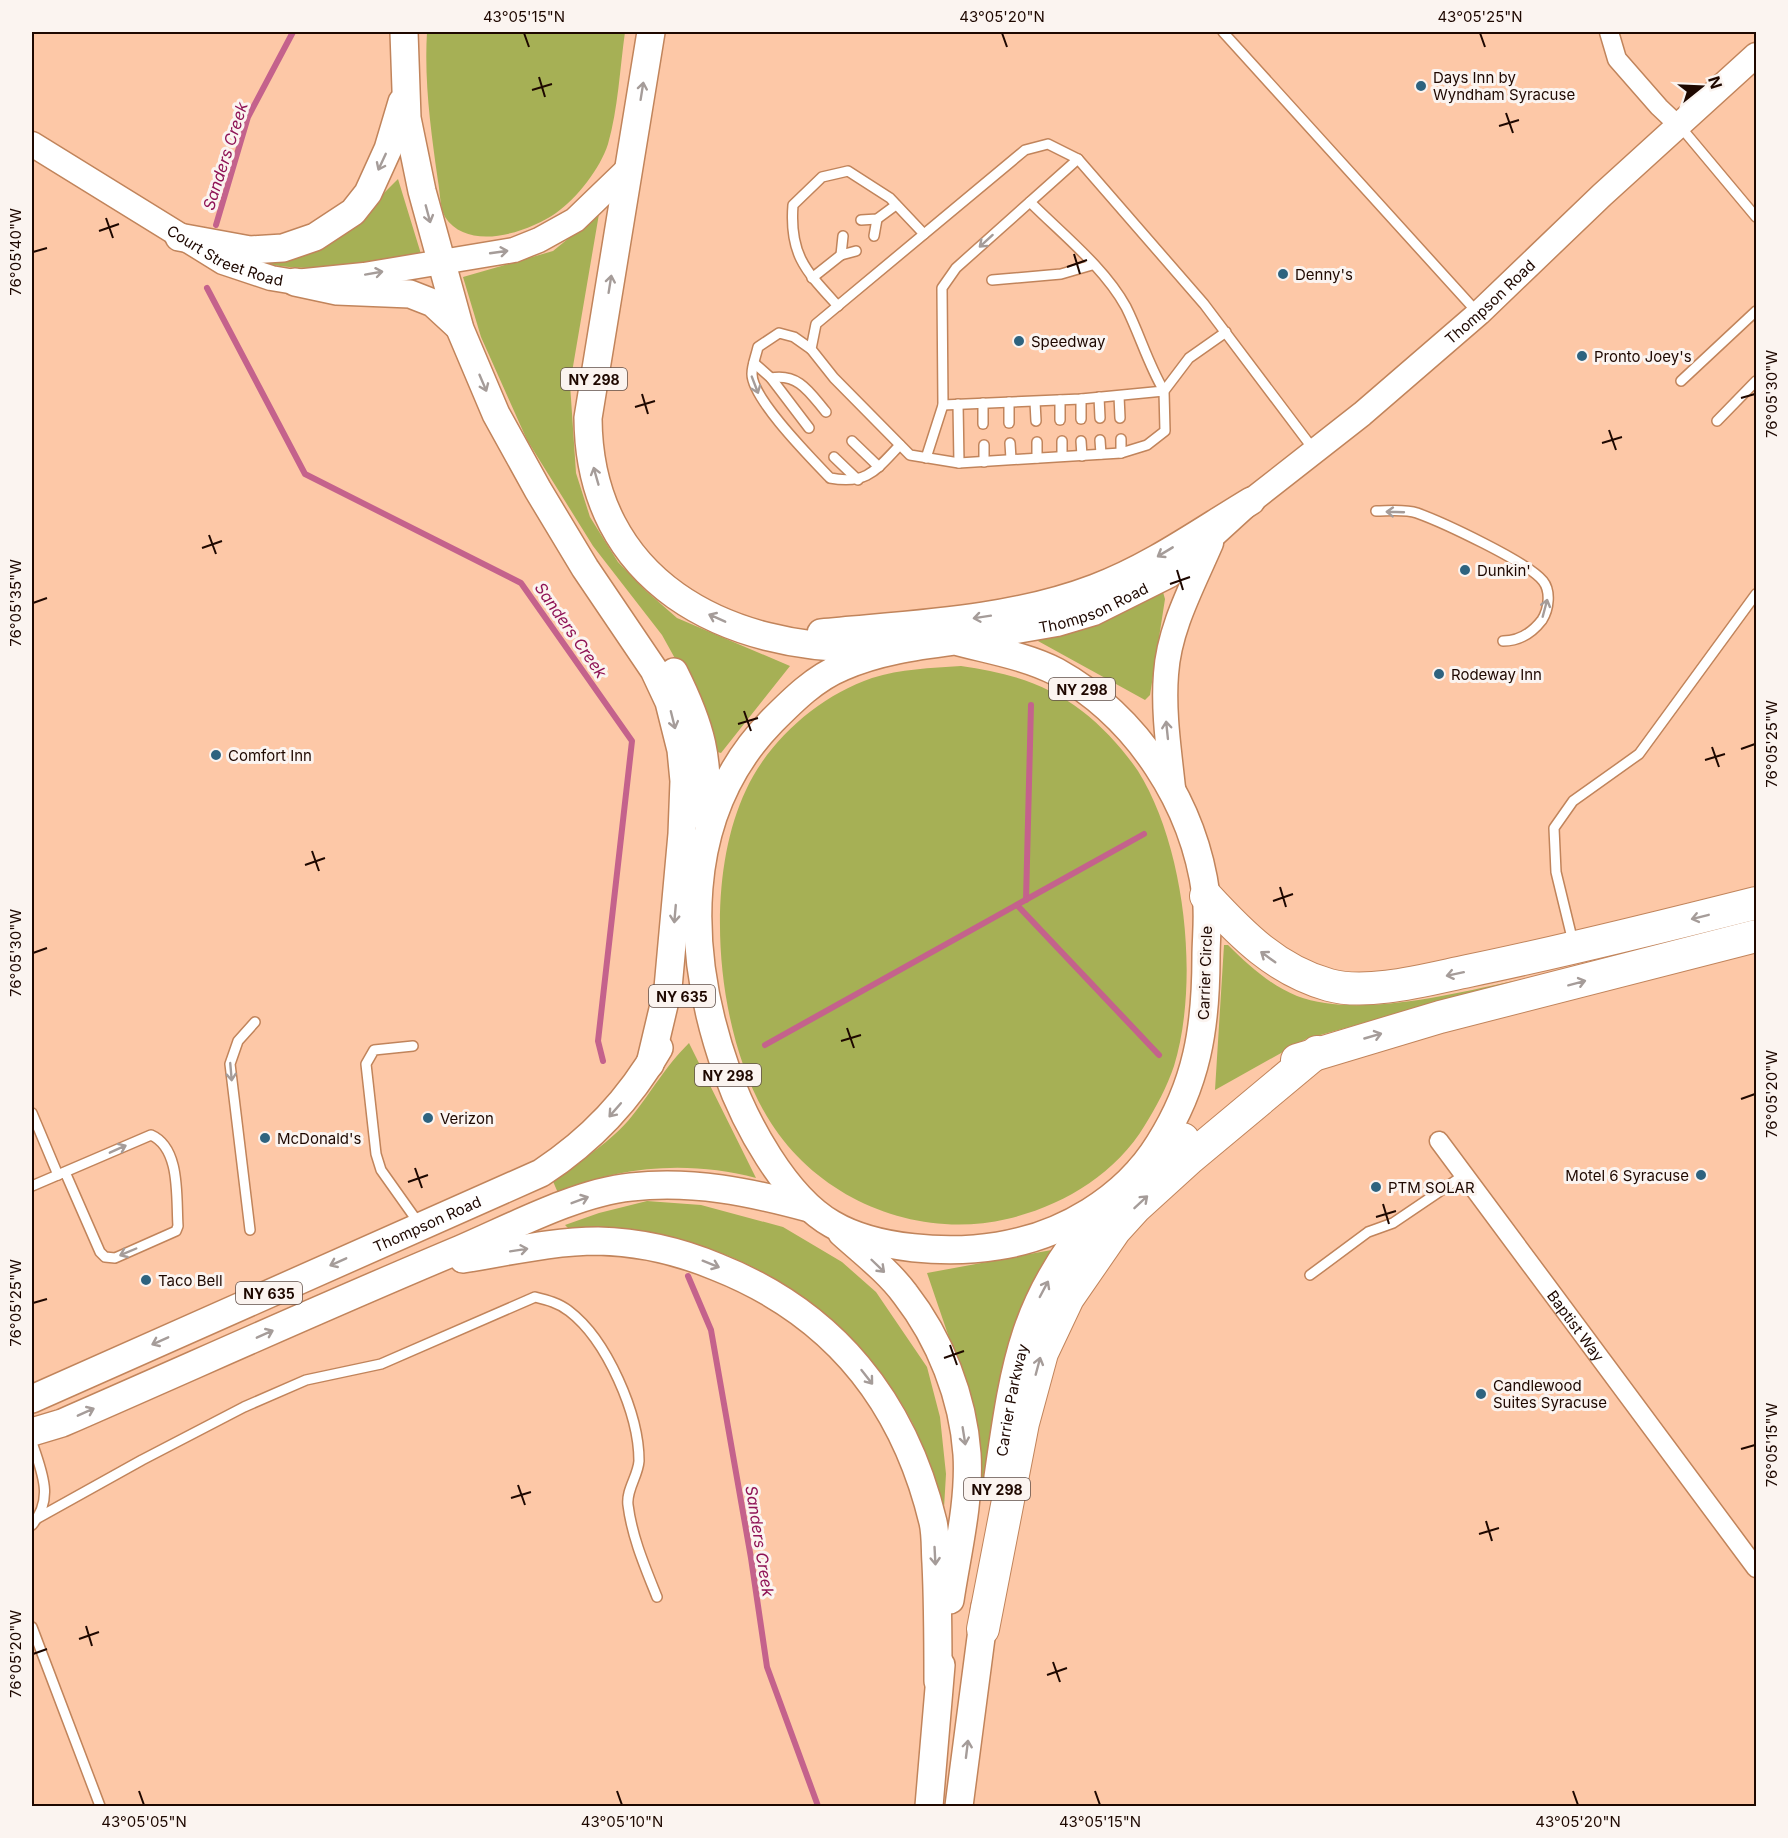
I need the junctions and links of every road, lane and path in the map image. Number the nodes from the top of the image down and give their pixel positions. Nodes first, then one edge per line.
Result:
1 (404, 32) edge
2 (651, 32) edge
3 (1223, 32) edge
4 (1609, 32) edge
5 (1751, 63) edge
6 (406, 86) junction
7 (1678, 125) junction
8 (32, 144) edge
9 (1078, 159) junction
10 (629, 168) junction
11 (1030, 202) junction
12 (896, 205) junction
13 (1756, 217) edge
14 (877, 219) junction
15 (861, 220) dead end
16 (924, 234) junction
17 (843, 236) dead end
18 (874, 236) dead end
19 (179, 237) junction
20 (856, 251) dead end
21 (840, 255) junction
22 (441, 261) junction
23 (1092, 265) junction
24 (812, 278) junction
25 (992, 280) dead end
26 (295, 282) junction
27 (838, 306) junction
28 (1756, 311) edge
29 (1479, 313) junction
30 (460, 329) junction
31 (1226, 332) junction
32 (811, 350) junction
33 (754, 363) junction
34 (771, 378) junction
35 (1681, 381) dead end
36 (1756, 381) edge
37 (1164, 391) junction
38 (1119, 396) junction
39 (1099, 398) junction
40 (1081, 399) junction
41 (1060, 400) junction
42 (1009, 402) junction
43 (1035, 402) junction
44 (983, 403) junction
45 (958, 404) junction
46 (943, 405) junction
47 (826, 412) dead end
48 (1081, 418) dead end
49 (1100, 418) dead end
50 (1120, 418) dead end
51 (1060, 420) dead end
52 (1717, 420) dead end
53 (1036, 421) dead end
54 (1010, 423) dead end
55 (983, 424) dead end
56 (809, 428) dead end
57 (1121, 439) dead end
58 (1100, 440) dead end
59 (852, 441) dead end
60 (1062, 441) dead end
61 (1082, 441) dead end
62 (1037, 442) dead end
63 (1010, 443) dead end
64 (984, 445) dead end
65 (900, 446) junction
66 (1315, 452) junction
67 (1122, 453) junction
68 (1101, 454) junction
69 (1062, 456) junction
70 (1082, 456) junction
71 (834, 457) dead end
72 (926, 458) junction
73 (1037, 458) junction
74 (1011, 459) junction
75 (984, 462) junction
76 (959, 463) junction
77 (879, 467) junction
78 (858, 480) junction
79 (538, 490) junction
80 (1251, 501) junction
81 (1376, 511) dead end
82 (1213, 538) junction
83 (1756, 594) edge
84 (772, 638) junction
85 (955, 641) junction
86 (1503, 642) dead end
87 (901, 648) junction
88 (1173, 788) junction
89 (705, 836) junction
90 (1206, 896) junction
91 (1756, 903) edge
92 (697, 922) junction
93 (1756, 936) edge
94 (1574, 948) junction
95 (255, 1022) dead end
96 (413, 1046) dead end
97 (1317, 1052) junction
98 (650, 1064) junction
99 (32, 1113) edge
100 (1439, 1141) dead end
101 (1143, 1170) junction
102 (61, 1174) junction
103 (1464, 1175) junction
104 (32, 1186) edge
105 (1110, 1198) junction
106 (809, 1208) junction
107 (835, 1226) junction
108 (421, 1227) junction
109 (250, 1230) dead end
110 (420, 1266) junction
111 (1310, 1275) dead end
112 (32, 1399) edge
113 (32, 1432) edge
114 (32, 1442) edge
115 (34, 1522) edge
116 (1756, 1568) edge
117 (657, 1597) dead end
118 (32, 1627) edge
119 (983, 1629) junction
120 (938, 1681) junction
121 (100, 1806) edge
122 (929, 1806) edge
123 (959, 1806) edge

1 - 6 main road, NY 298
10 -> 2 main road, NY 298
3 - 29 lane
4 - 7 street
5 - 7 street, Thompson Road
6 -> 19 main road
6 -> 22 main road, NY 298
7 - 13 lane
7 - 29 street, Thompson Road
8 - 19 street, Court Street Road
9 - 11 lane
9 - 16 lane
9 - 31 lane
22 -> 10 street, Court Street Road
84 -> 10 main road, NY 298
11 - 23 lane
11 -> 46 lane
12 - 14 lane
12 - 16 lane
12 - 24 lane
14 - 15 lane
14 - 18 lane
16 - 27 lane
17 - 21 lane
19 - 26 street, Court Street Road
20 - 21 lane
21 - 24 lane
26 -> 22 street, Court Street Road
22 - 30 main road, NY 298
23 - 25 lane
23 - 37 lane
24 - 27 lane
26 - 30 main road
27 - 32 lane
28 - 35 lane
29 - 66 street, Thompson Road
30 -> 79 main road, NY 298
31 - 37 lane
31 - 66 lane
32 - 33 lane
32 - 65 lane
33 - 34 lane
33 -> 78 lane
34 - 47 lane
34 - 56 lane
36 - 52 lane
37 - 38 lane
37 - 67 lane
38 - 39 lane
38 - 50 lane
39 - 40 lane
39 - 49 lane
40 - 41 lane
40 - 48 lane
41 - 43 lane
41 - 51 lane
42 - 43 lane
42 - 44 lane
42 - 54 lane
43 - 53 lane
44 - 45 lane
44 - 55 lane
45 - 46 lane
45 - 76 lane
46 - 72 lane
57 - 67 lane
58 - 68 lane
59 - 77 lane
60 - 69 lane
61 - 70 lane
62 - 73 lane
63 - 74 lane
64 - 75 lane
65 - 72 lane
65 - 77 lane
66 - 80 street, Thompson Road
67 - 68 lane
68 - 70 lane
69 - 70 lane
69 - 73 lane
71 - 78 lane
72 - 76 lane
73 - 74 lane
74 - 75 lane
75 - 76 lane
77 - 78 lane
79 - 89 main road, NY 298
79 -> 98 main road
80 - 82 street, Thompson Road
80 -> 84 main road
86 -> 81 lane
82 - 85 street, Thompson Road
88 -> 82 street, Thompson Road
83 - 94 lane
84 - 87 main road, NY 298
85 - 87 main road, Carrier Circle / NY 298
85 - 88 main road, Carrier Circle / NY 298
87 - 89 main road, Carrier Circle
88 - 90 main road, Carrier Circle / NY 298
89 - 92 main road, Carrier Circle / NY 298
94 -> 90 highway
90 - 101 main road, Carrier Circle / NY 298
91 -> 94 highway
92 - 98 main road, Thompson Road / NY 635
92 - 106 main road, Carrier Circle / NY 298
97 -> 93 highway
95 -> 109 lane
96 - 108 lane
97 - 101 highway
119 -> 97 highway
98 -> 108 main road, Thompson Road / NY 635
99 - 102 lane
100 - 103 street, Baptist Way
101 - 105 main road, Carrier Circle / NY 298
102 -> 102 lane
102 - 104 lane
103 - 111 lane
103 - 116 street, Baptist Way
105 - 107 main road, Carrier Circle
119 -> 105 main road, Carrier Parkway / NY 298
106 - 107 main road, Carrier Circle / NY 298
110 -> 106 main road, NY 635
107 -> 120 main road, NY 298
108 -> 112 main road, Thompson Road / NY 635
113 -> 110 main road, NY 635
110 -> 120 main road
114 - 115 lane
115 - 117 lane
118 - 121 lane
123 -> 119 main road, Carrier Parkway / NY 298
120 - 122 main road, NY 298

